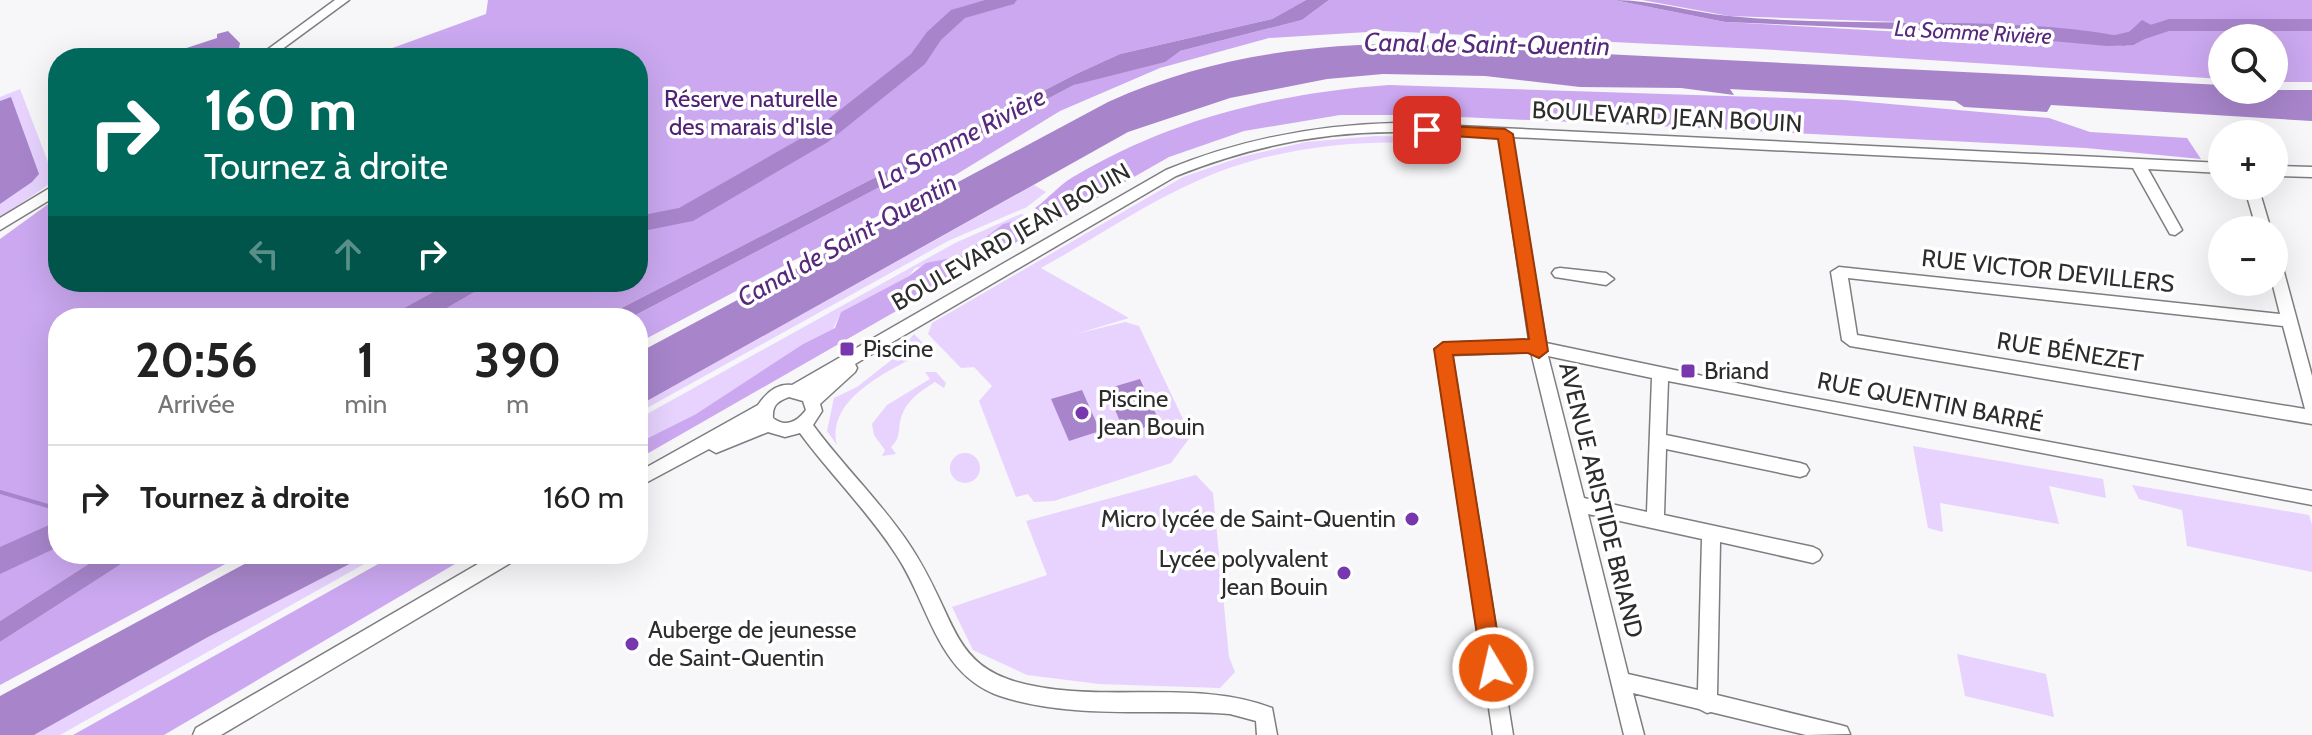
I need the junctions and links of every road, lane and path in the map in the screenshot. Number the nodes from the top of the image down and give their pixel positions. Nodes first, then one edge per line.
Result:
1 (343, 0) edge
2 (276, 48) edge
3 (1505, 134) junction
4 (2138, 164) junction
5 (2208, 167) edge
6 (2288, 171) edge
7 (2312, 172) edge
8 (48, 194) edge
9 (0, 225) edge
10 (2175, 230) dead end
11 (1560, 273) dead end
12 (1606, 279) dead end
13 (2283, 296) edge
14 (1846, 309) joint
15 (2290, 321) junction
16 (874, 345) junction
17 (1539, 351) junction
18 (1660, 375) junction
19 (797, 390) junction
20 (813, 401) junction
21 (2312, 407) edge
22 (2312, 417) edge
23 (766, 418) junction
24 (803, 425) junction
25 (1657, 440) junction
26 (1800, 470) dead end
27 (648, 474) edge
28 (2312, 498) edge
29 (1577, 504) junction
30 (1655, 520) junction
31 (1711, 533) junction
32 (1813, 555) dead end
33 (494, 564) edge
34 (1622, 681) junction
35 (1707, 704) junction
36 (1266, 725) edge
37 (1772, 727) edge
38 (1840, 734) edge
39 (203, 735) edge
40 (1503, 735) edge
41 (1634, 735) edge

1 - 2 street
3 - 4 street, BOULEVARD JEAN BOUIN
3 - 16 street, BOULEVARD JEAN BOUIN
3 - 17 street, AVENUE ARISTIDE BRIAND
4 - 5 street, BOULEVARD JEAN BOUIN
4 - 10 street
6 - 7 street
8 - 9 street
11 - 12 street
13 - 15 street
14 - 15 street, RUE VICTOR DEVILLERS
14 - 22 street, RUE BÉNEZET
15 - 21 street
16 - 19 street, BOULEVARD JEAN BOUIN
16 - 20 street, BOULEVARD JEAN BOUIN
17 - 18 street, RUE QUENTIN BARRÉ
17 - 29 street, AVENUE ARISTIDE BRIAND
17 - 40 street, RUE QUENTIN BARRÉ
18 - 25 street
18 - 28 street, RUE QUENTIN BARRÉ
19 - 20 street
19 - 23 street
20 - 24 street
23 - 24 street
23 - 27 street
24 - 36 street
25 - 26 street
25 - 30 street
29 - 30 street
29 - 34 street, AVENUE ARISTIDE BRIAND
30 - 31 street
31 - 32 street
31 - 35 street
33 - 39 street
34 - 35 street
34 - 41 street, AVENUE ARISTIDE BRIAND
35 - 37 street
37 - 38 street

